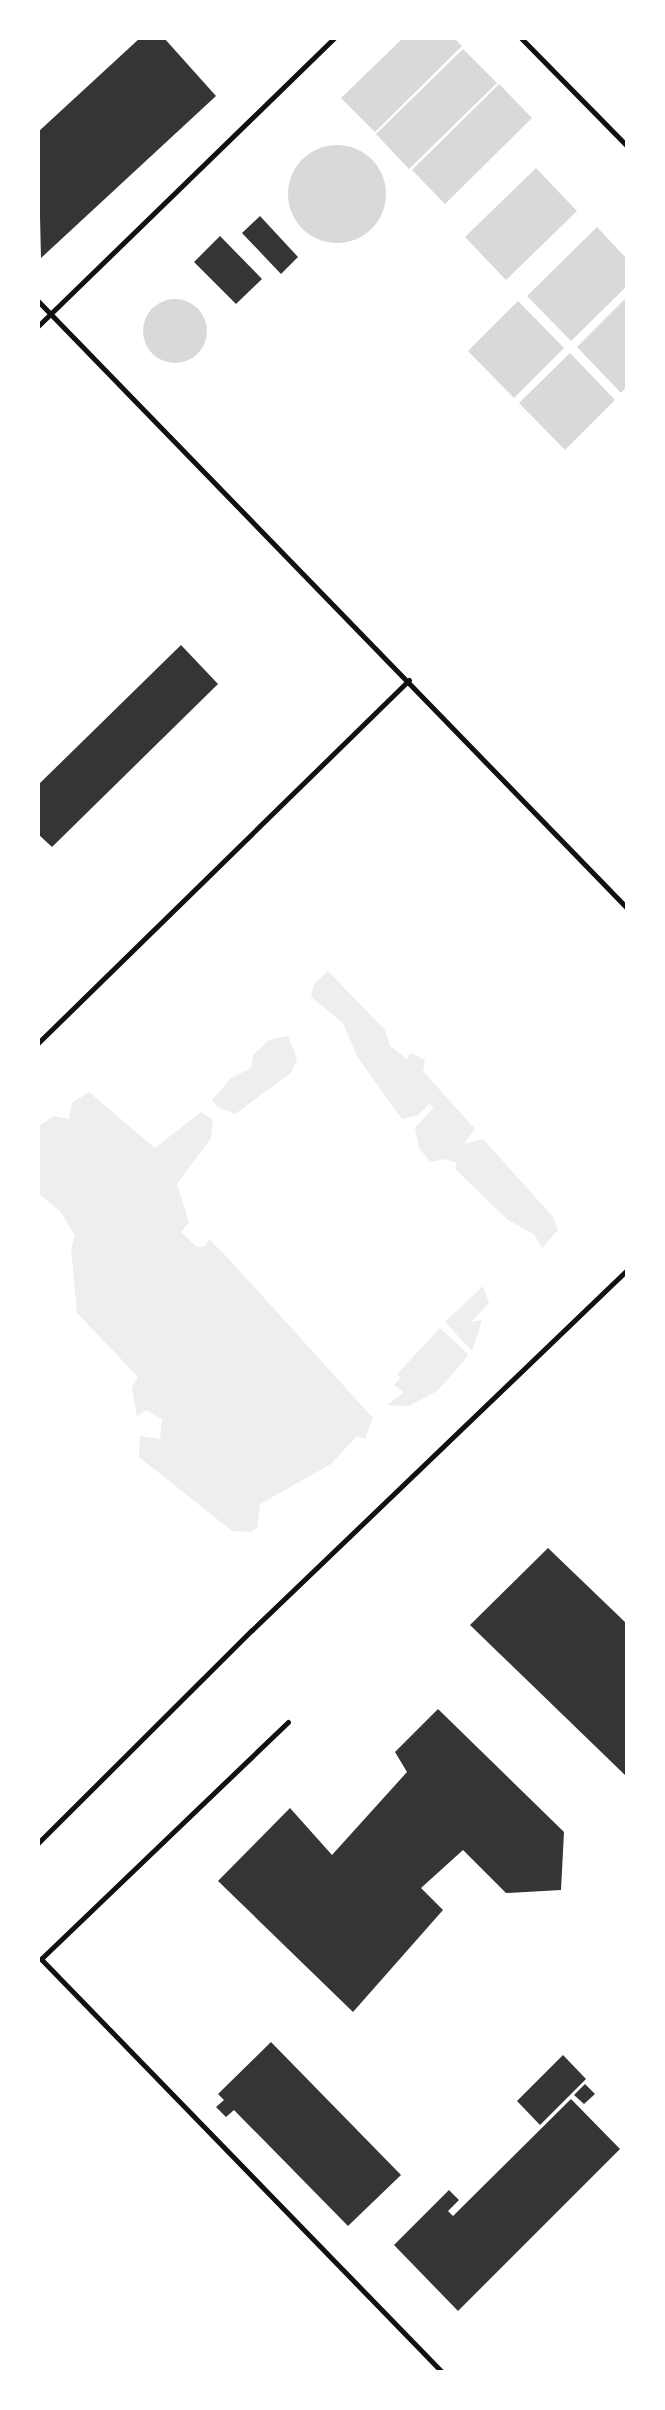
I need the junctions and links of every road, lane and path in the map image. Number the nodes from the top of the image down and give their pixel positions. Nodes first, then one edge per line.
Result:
1 (334, 38) edge
2 (521, 38) edge
3 (626, 145) edge
4 (38, 301) edge
5 (51, 314) junction
6 (38, 326) edge
7 (409, 680) junction
8 (626, 907) edge
9 (38, 1043) edge
10 (626, 1271) edge
11 (288, 1722) dead end
12 (38, 1843) edge
13 (442, 2371) edge

1 - 5 lane
2 - 3 lane
4 - 5 lane
5 - 6 lane
5 - 7 lane
7 - 8 lane
7 - 9 lane
10 - 12 lane
11 - 13 lane

